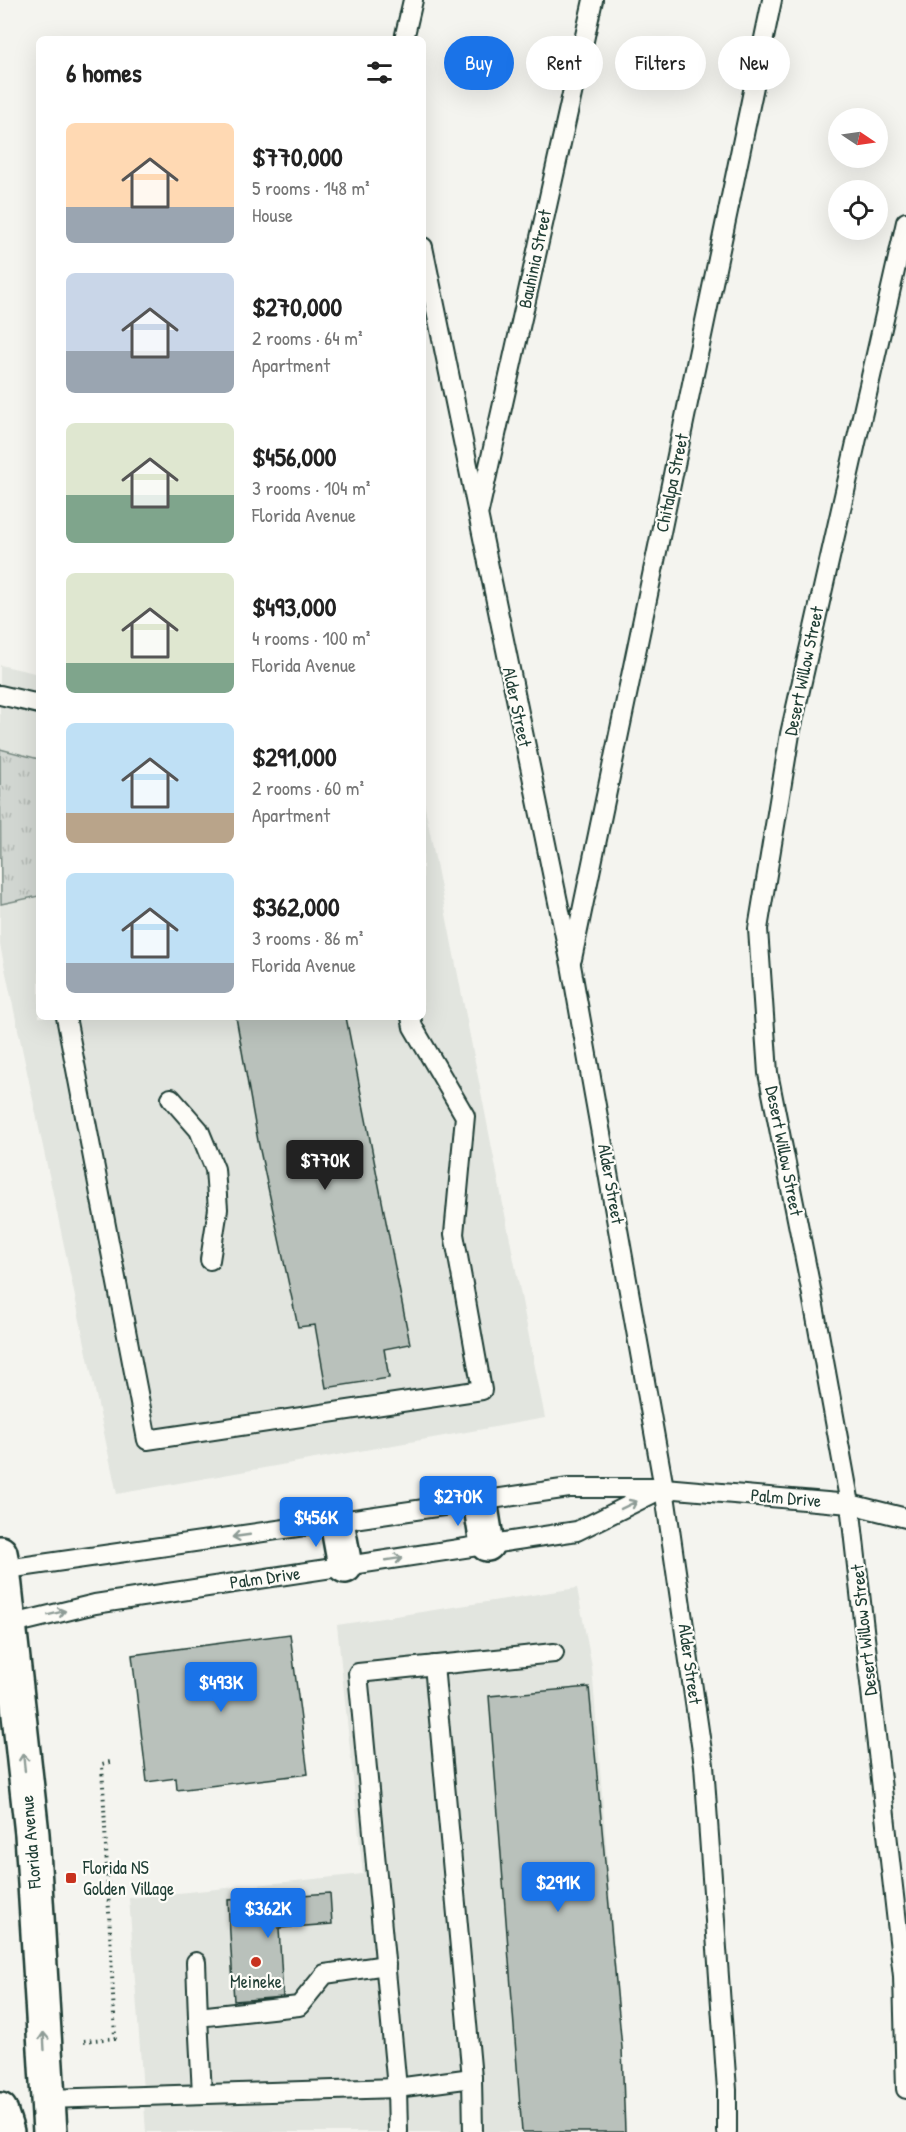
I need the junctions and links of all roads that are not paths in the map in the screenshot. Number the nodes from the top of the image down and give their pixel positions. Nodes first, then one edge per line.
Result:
1 (413, 0) edge
2 (592, 0) edge
3 (772, 0) edge
4 (405, 36) edge
5 (906, 222) edge
6 (426, 262) edge
7 (478, 518) junction
8 (0, 695) edge
9 (36, 703) edge
10 (571, 966) junction
11 (67, 1020) edge
12 (412, 1020) edge
13 (171, 1098) dead end
14 (210, 1260) dead end
15 (664, 1488) junction
16 (480, 1501) junction
17 (850, 1504) junction
18 (906, 1518) edge
19 (337, 1522) junction
20 (487, 1545) junction
21 (1, 1564) edge
22 (345, 1566) junction
23 (4, 1623) edge
24 (554, 1653) dead end
25 (434, 1665) junction
26 (196, 1962) dead end
27 (386, 1965) junction
28 (198, 2017) junction
29 (472, 2078) junction
30 (397, 2088) junction
31 (906, 2089) edge
32 (202, 2094) junction
33 (47, 2099) junction
34 (0, 2110) edge
35 (7, 2132) edge
36 (50, 2132) edge
37 (398, 2132) edge
38 (472, 2132) edge
39 (727, 2132) edge

1 - 4 lane
2 - 7 lane, Bauhinia Street
3 - 10 lane, Chitalpa Street
5 - 17 lane, Desert Willow Street
6 - 7 lane, Alder Street
7 - 10 lane, Alder Street
8 - 9 lane
10 - 15 lane, Alder Street
11 - 12 lane
13 - 14 lane
15 - 16 lane, Palm Drive
15 - 17 lane, Palm Drive
20 -> 15 lane, Palm Drive
15 - 39 lane, Alder Street
16 - 19 lane, Palm Drive
16 - 20 main road
17 - 18 lane, Palm Drive
17 - 31 lane, Desert Willow Street
19 -> 21 lane, Palm Drive
19 - 22 main road
22 -> 20 lane, Palm Drive
21 - 23 main road, Florida Avenue
23 -> 22 lane, Palm Drive
33 -> 23 main road, Florida Avenue
24 - 25 lane
25 - 27 lane
25 - 29 lane
26 - 28 lane
27 - 28 lane
27 - 30 lane
28 - 32 lane
29 - 30 lane
29 - 38 lane
30 - 32 lane
30 - 37 lane
32 - 33 lane
33 - 36 main road, Florida Avenue
34 - 35 main road

